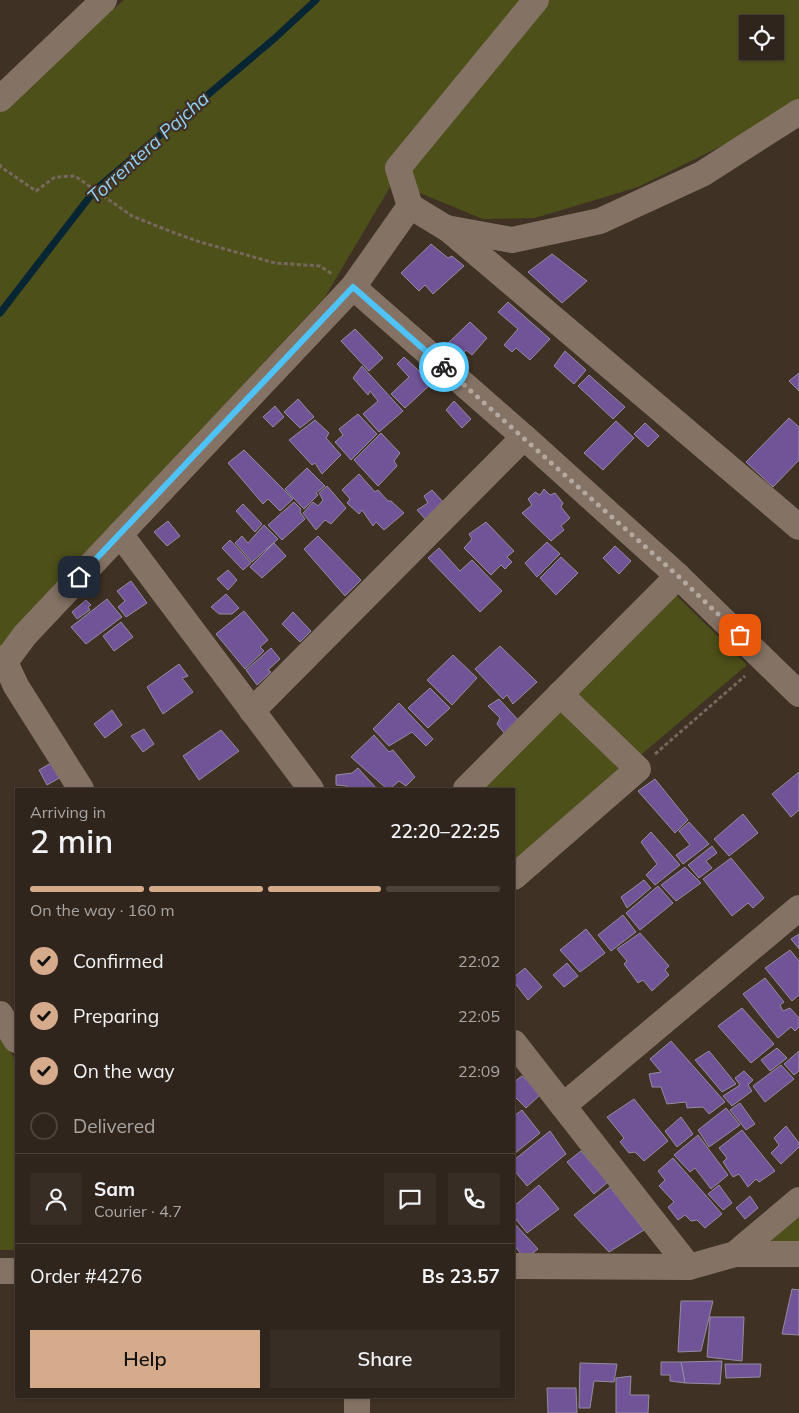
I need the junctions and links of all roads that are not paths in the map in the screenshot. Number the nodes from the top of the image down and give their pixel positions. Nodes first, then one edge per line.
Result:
1 (104, 0) edge
2 (536, 0) edge
3 (0, 99) edge
4 (799, 112) edge
5 (410, 206) junction
6 (446, 228) junction
7 (353, 287) junction
8 (524, 437) junction
9 (799, 527) edge
10 (120, 534) junction
11 (678, 576) junction
12 (3, 660) edge
13 (8, 693) edge
14 (560, 694) junction
15 (799, 694) edge
16 (252, 711) junction
17 (80, 788) edge
18 (310, 788) edge
19 (467, 788) edge
20 (515, 876) edge
21 (799, 908) edge
22 (0, 1014) edge
23 (15, 1038) edge
24 (515, 1044) edge
25 (563, 1106) junction
26 (799, 1200) edge
27 (735, 1254) junction
28 (799, 1254) edge
29 (515, 1266) edge
30 (689, 1267) junction
31 (0, 1271) edge
32 (15, 1271) edge
33 (358, 1398) edge
34 (357, 1413) edge

1 - 3 street
2 - 5 street
4 - 6 street
5 - 6 street
5 - 7 street
6 - 9 street
7 - 8 street
7 - 10 street
8 - 11 street
8 - 16 street
10 - 12 street
10 - 16 street
11 - 14 street
11 - 15 street
12 - 13 street
13 - 17 street
14 - 19 street
14 - 20 street
16 - 18 street
21 - 25 street
22 - 23 street
24 - 25 street
25 - 30 street
26 - 27 street
27 - 28 street
27 - 30 street
29 - 30 street
31 - 32 street
33 - 34 street

